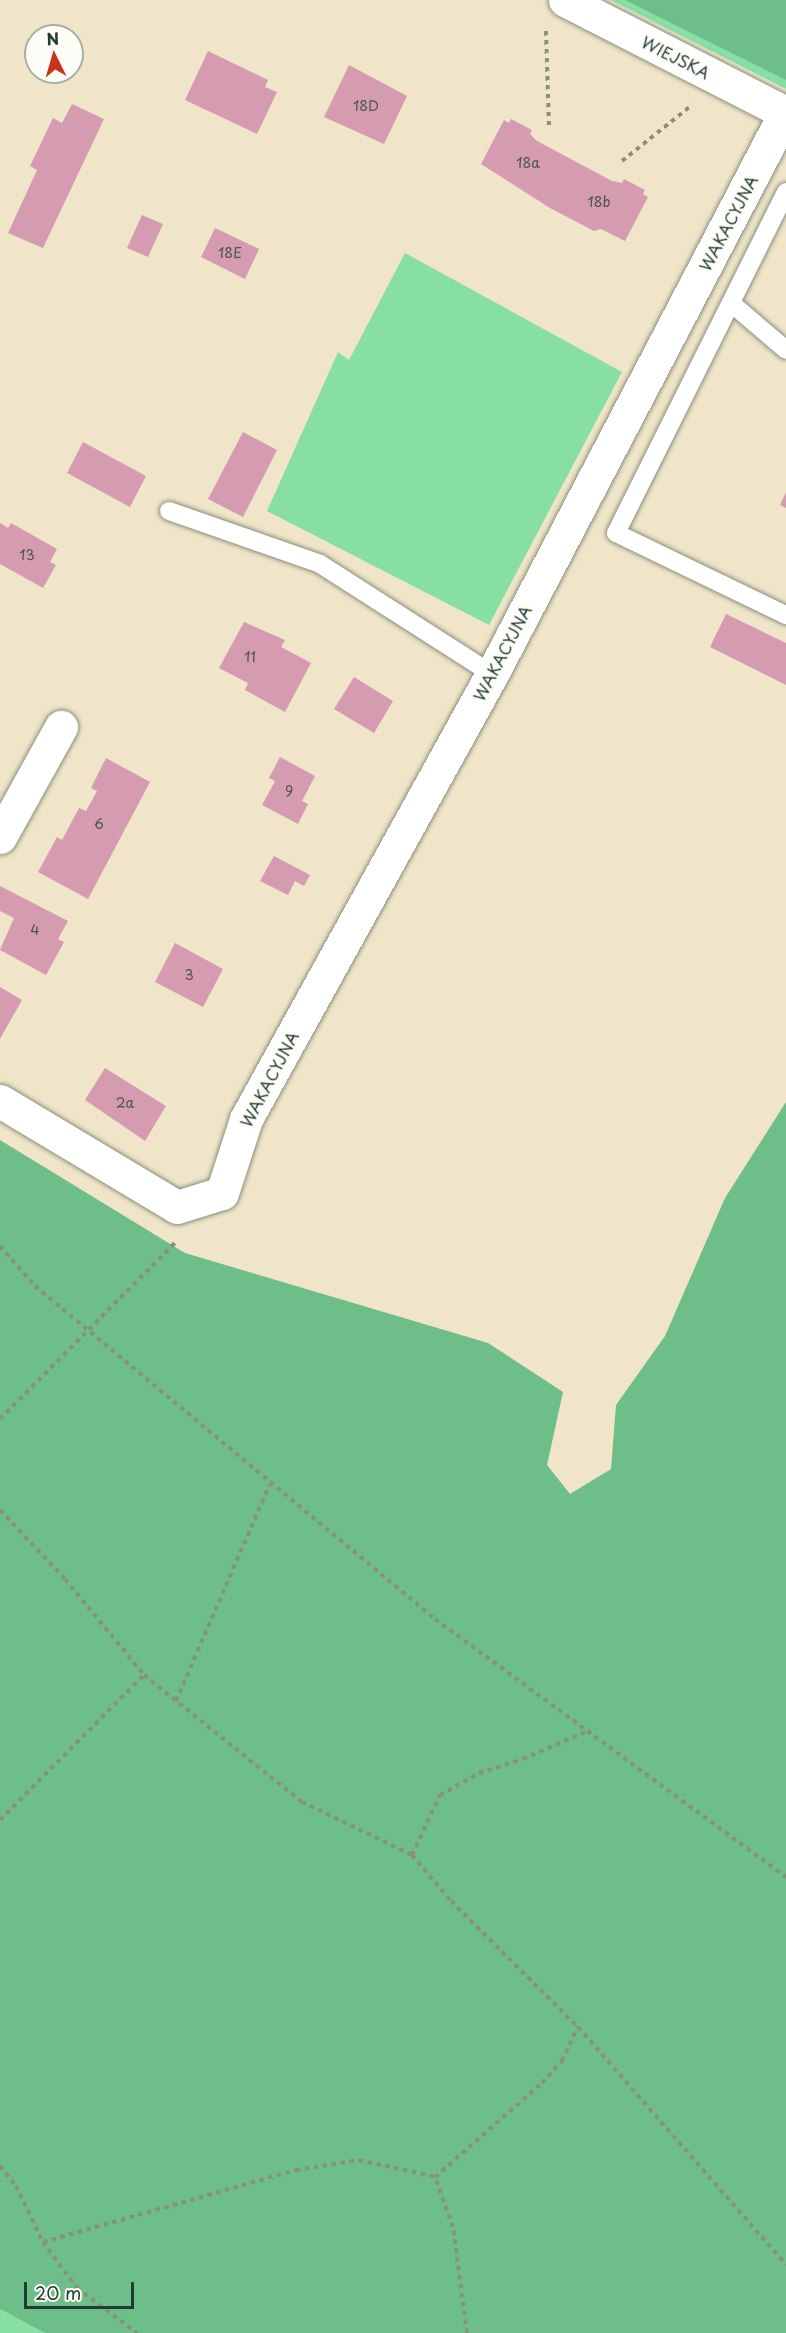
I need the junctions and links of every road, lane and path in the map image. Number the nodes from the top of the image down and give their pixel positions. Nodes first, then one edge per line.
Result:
1 (556, 12) edge
2 (722, 80) junction
3 (786, 113) edge
4 (549, 129) dead end
5 (622, 161) dead end
6 (786, 192) edge
7 (731, 303) junction
8 (783, 344) edge
9 (169, 511) dead end
10 (786, 615) edge
11 (492, 674) junction
12 (60, 727) dead end
13 (0, 837) edge
14 (0, 1101) edge
15 (181, 1236) dead end
16 (0, 1246) edge
17 (90, 1332) junction
18 (0, 1419) edge
19 (270, 1484) junction
20 (0, 1510) edge
21 (144, 1675) junction
22 (176, 1701) junction
23 (590, 1730) junction
24 (0, 1820) edge
25 (412, 1855) junction
26 (786, 1877) edge
27 (578, 2027) junction
28 (0, 2166) edge
29 (435, 2176) junction
30 (43, 2242) junction
31 (786, 2265) edge
32 (138, 2333) edge
33 (467, 2333) edge

1 - 2 street, WIEJSKA
1 - 4 path
2 - 3 street, WIEJSKA
2 - 5 path
3 - 11 street, WAKACYJNA
6 - 7 lane
7 - 8 lane
7 - 10 lane
9 - 11 lane
11 - 14 street, WAKACYJNA
12 - 13 street
15 - 17 path
16 - 17 path
17 - 18 path
17 - 19 path
19 - 22 path
19 - 23 path
20 - 21 path
21 - 22 path
21 - 24 path
22 - 25 path
23 - 25 path
23 - 26 path
25 - 27 path
27 - 29 path
27 - 31 path
28 - 30 path
29 - 30 path
29 - 33 path
30 - 32 path

